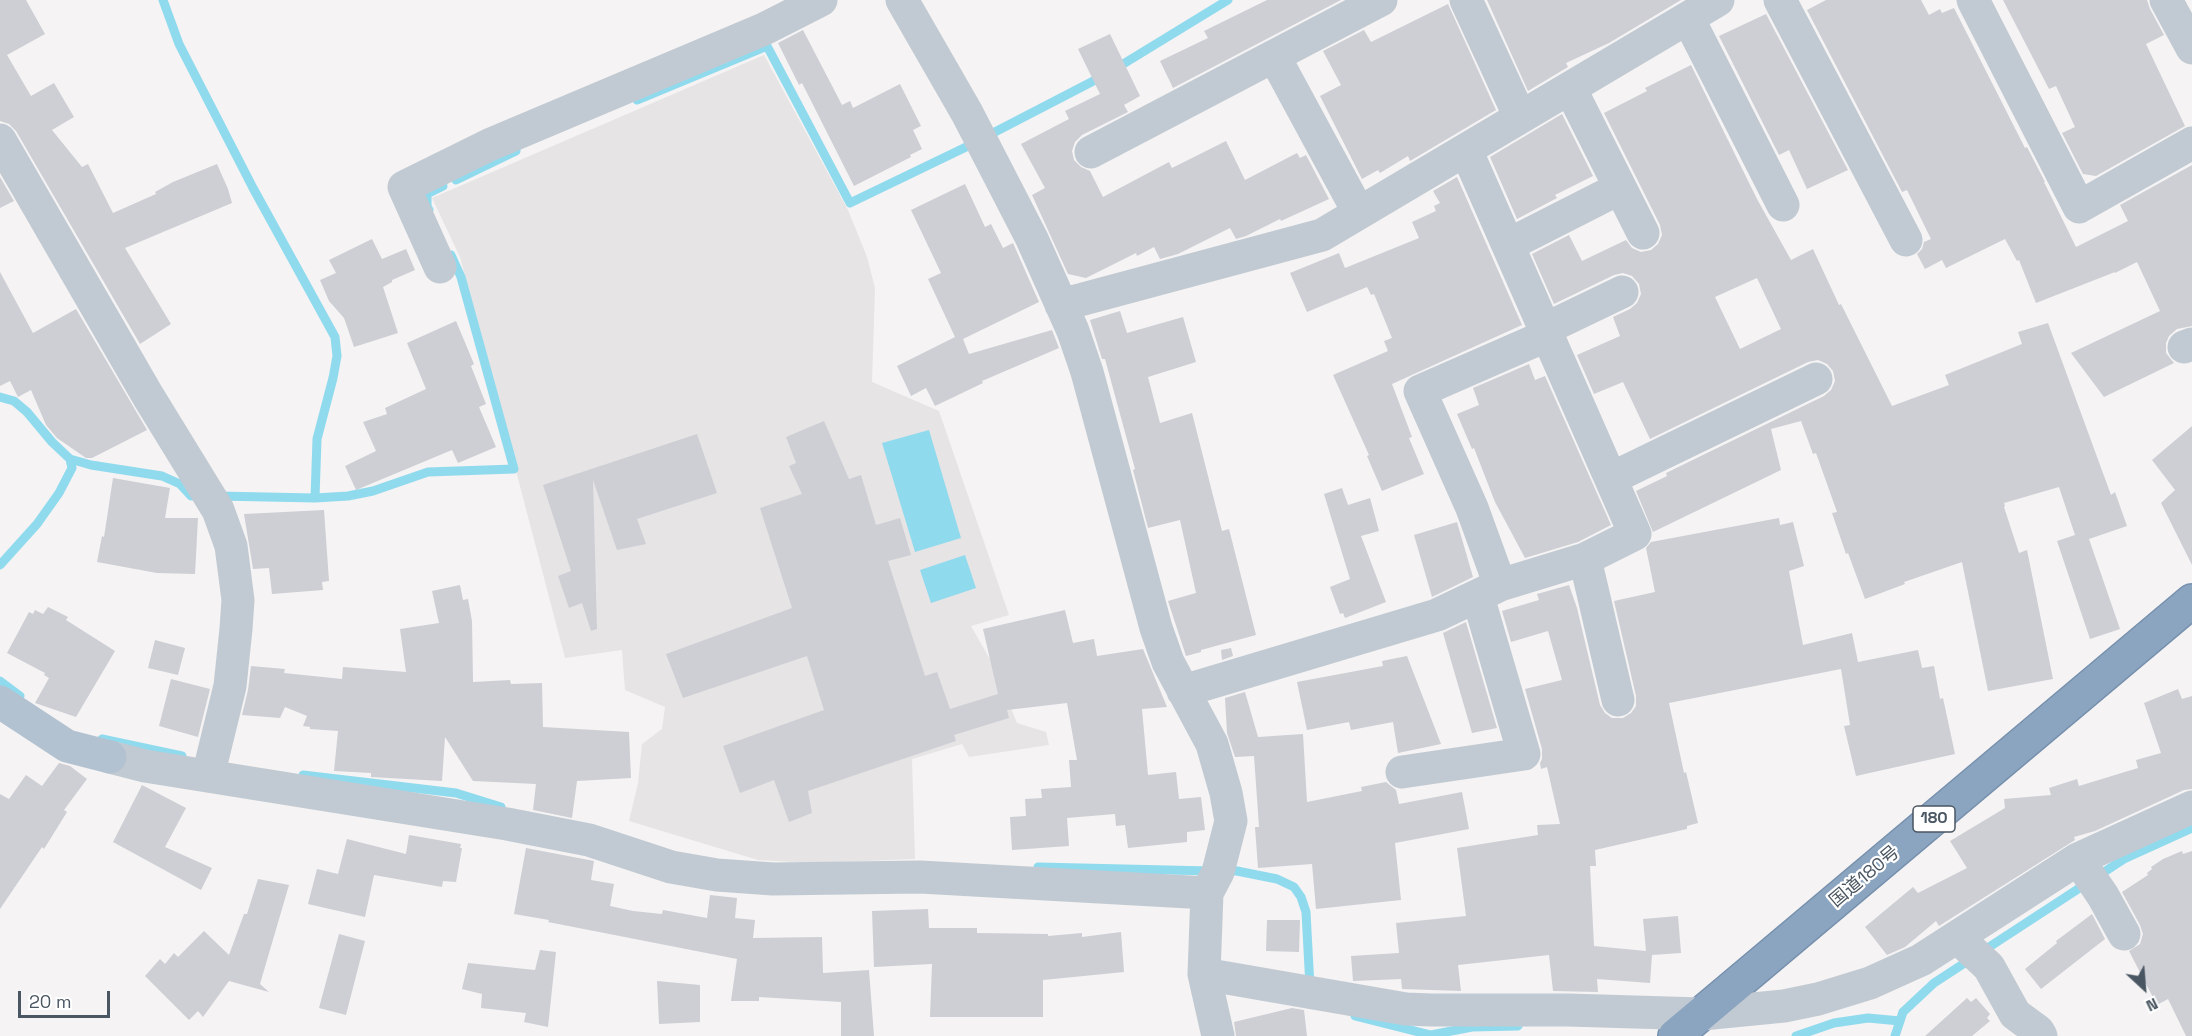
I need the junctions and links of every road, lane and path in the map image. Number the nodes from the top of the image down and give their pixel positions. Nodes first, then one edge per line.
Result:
1 (821, 0) edge
2 (902, 0) edge
3 (1381, 0) edge
4 (1466, 0) edge
5 (1718, 0) edge
6 (1780, 0) edge
7 (1973, 0) edge
8 (2166, 0) edge
9 (1688, 18) junction
10 (2192, 48) edge
11 (1274, 56) junction
12 (1570, 88) junction
13 (1520, 117) junction
14 (0, 140) edge
15 (2192, 143) edge
16 (1466, 150) junction
17 (1091, 152) dead end
18 (1620, 188) junction
19 (1782, 205) dead end
20 (1359, 213) junction
21 (1643, 233) dead end
22 (1906, 240) dead end
23 (1508, 245) junction
24 (440, 267) dead end
25 (1622, 292) dead end
26 (1061, 305) junction
27 (1547, 332) junction
28 (1816, 379) dead end
29 (1612, 478) junction
30 (1585, 559) junction
31 (1489, 591) junction
32 (2192, 601) edge
33 (1183, 691) junction
34 (1618, 700) dead end
35 (0, 702) edge
36 (110, 757) joint
37 (1402, 772) dead end
38 (208, 776) junction
39 (2192, 807) edge
40 (2078, 860) junction
41 (1207, 893) junction
42 (2124, 934) dead end
43 (1958, 938) junction
44 (1204, 974) junction
45 (1702, 1014) junction
46 (1218, 1036) edge
47 (1675, 1036) edge
48 (2041, 1036) edge

1 - 24 street
2 - 26 street
3 - 11 street
4 - 13 street
5 - 9 street
6 - 22 street
7 - 15 street
8 - 10 street
9 - 12 street
9 - 19 street
11 - 17 street
11 - 20 street
12 - 13 street
12 - 18 street
13 - 16 street
14 - 38 street
16 - 20 street
16 - 23 street
18 - 21 street
18 - 23 street
20 - 26 street
23 - 27 street
25 - 27 street
26 - 33 street
27 - 29 street
27 - 31 street
28 - 29 street
29 - 30 street
30 - 31 street
30 - 34 street
31 - 33 street
31 - 37 street
32 - 45 highway, 国道180号 / 180
33 - 41 street
35 - 36 main road
36 - 38 street
38 - 41 street
39 - 40 street
40 - 42 street
40 - 43 street
41 - 44 street
43 - 45 street
43 - 48 street
44 - 45 street
44 - 46 street
45 - 47 highway, 国道180号 / 180

